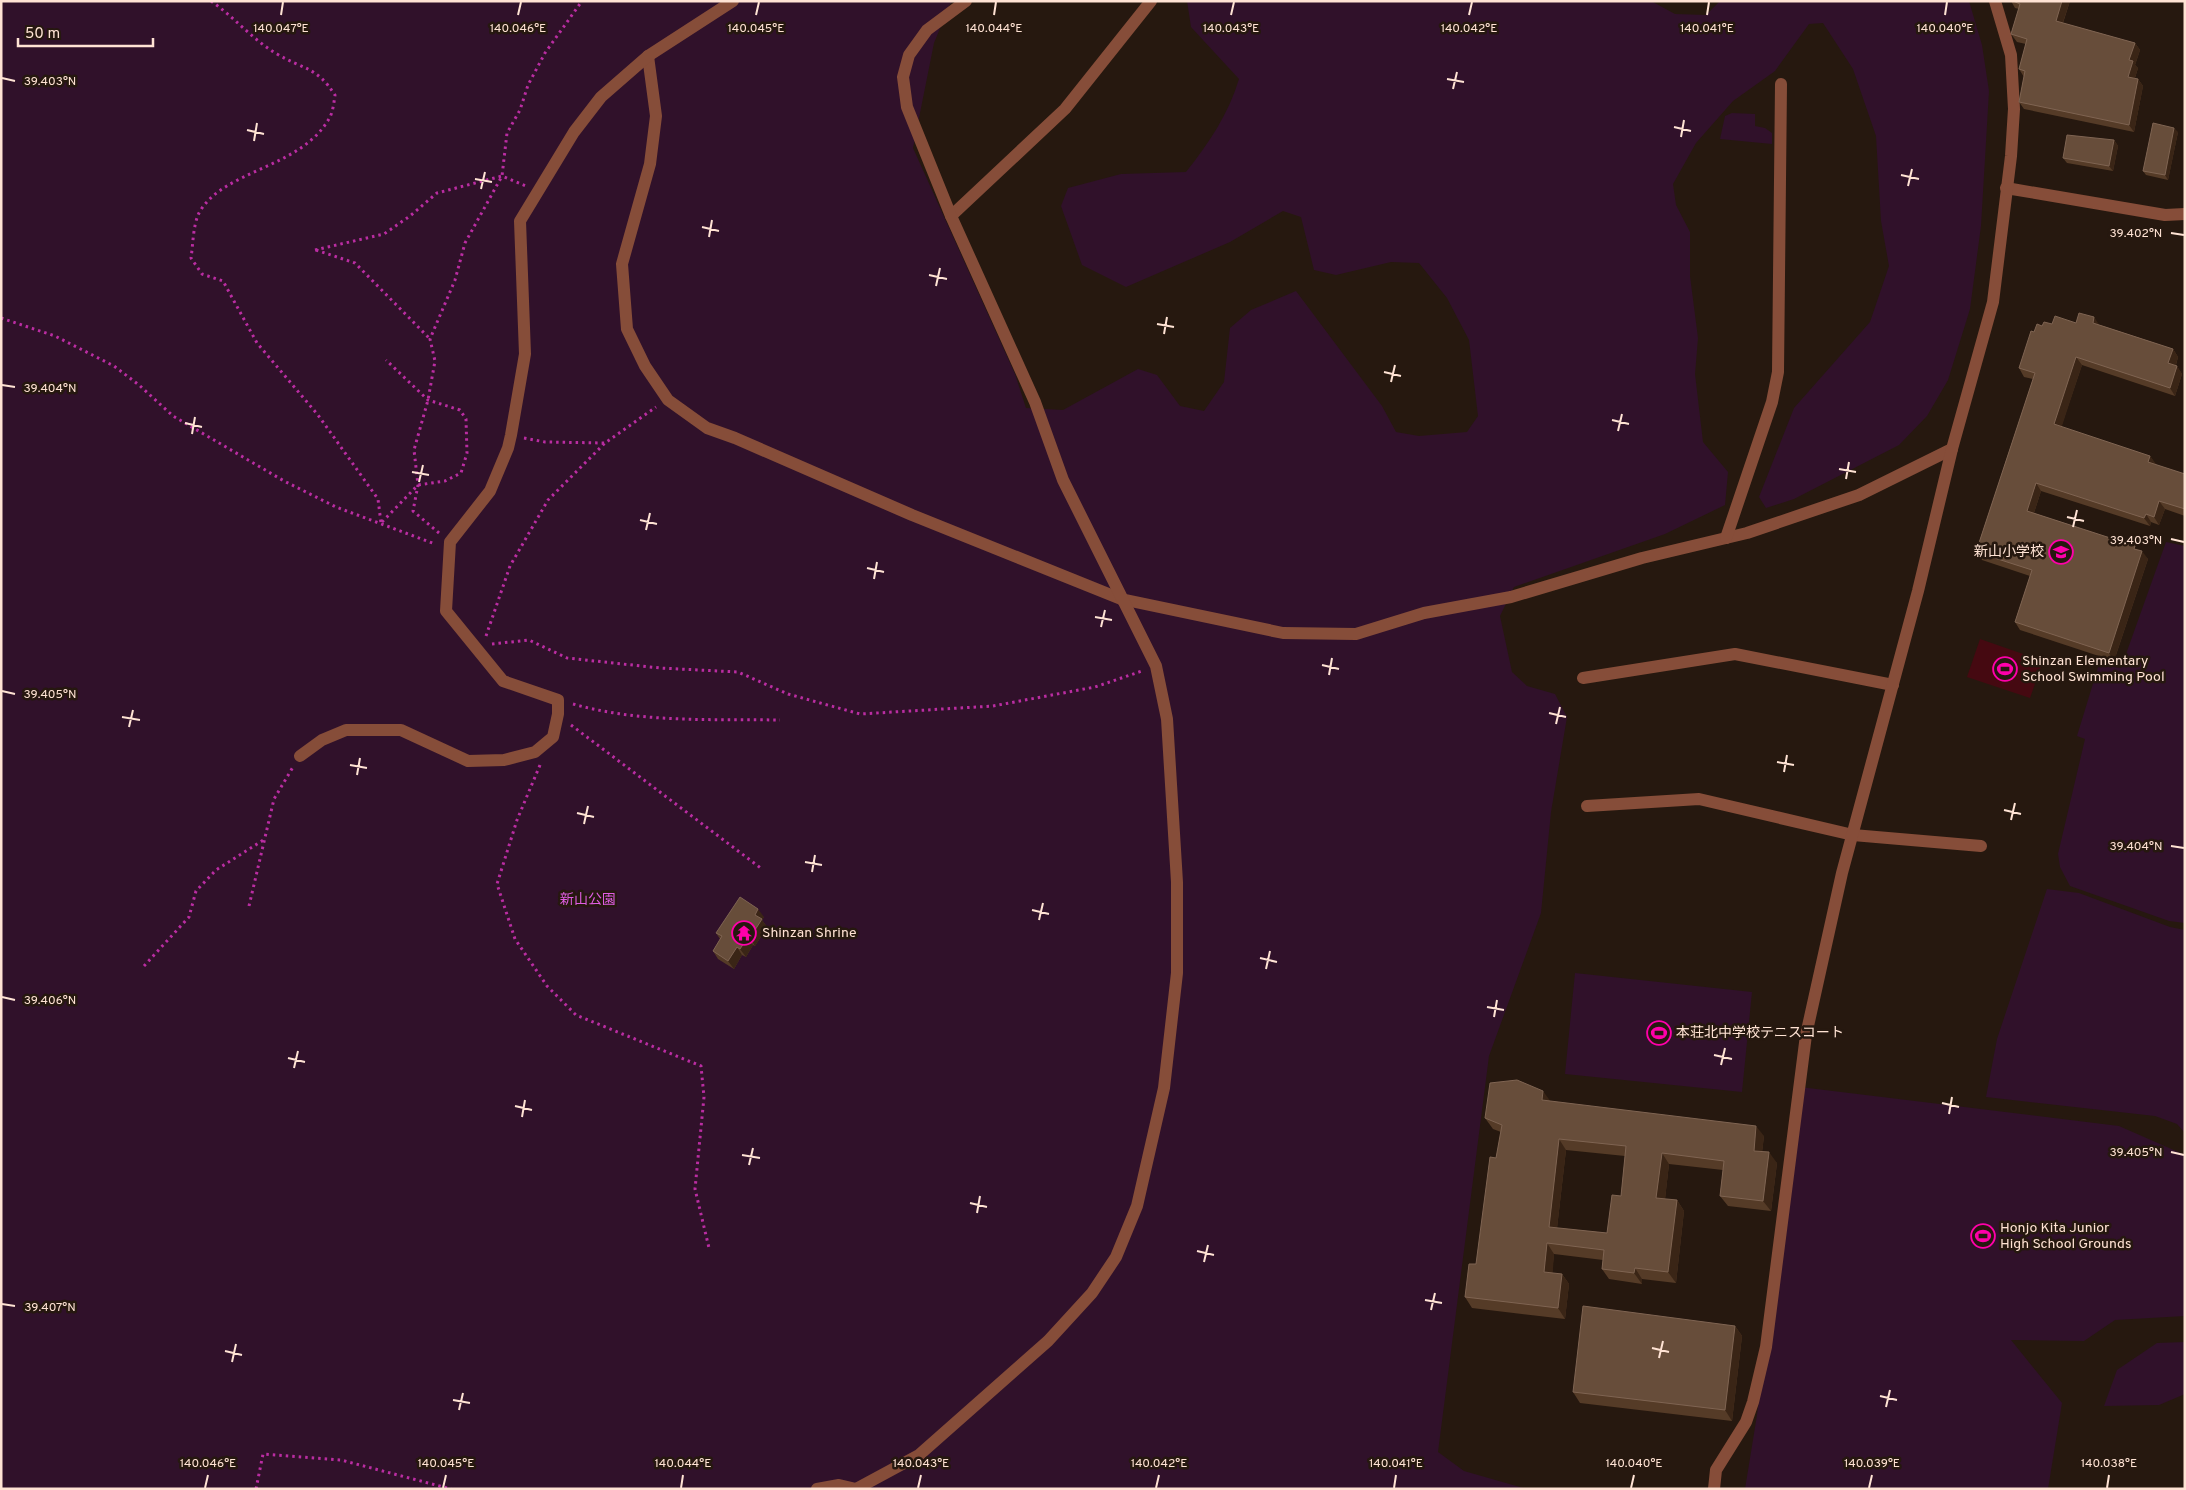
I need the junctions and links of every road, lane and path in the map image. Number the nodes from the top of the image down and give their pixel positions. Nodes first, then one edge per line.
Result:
1 (211, 1) edge
2 (582, 1) edge
3 (733, 1) edge
4 (966, 1) edge
5 (1151, 1) edge
6 (1995, 1) edge
7 (648, 56) junction
8 (1781, 84) dead end
9 (502, 176) junction
10 (2006, 188) junction
11 (538, 190) junction
12 (2184, 214) edge
13 (951, 216) junction
14 (1, 318) edge
15 (430, 339) junction
16 (386, 360) dead end
17 (428, 400) junction
18 (668, 400) junction
19 (511, 435) junction
20 (605, 443) junction
21 (1952, 449) junction
22 (418, 485) junction
23 (381, 523) junction
24 (1726, 538) junction
25 (450, 542) junction
26 (1121, 599) junction
27 (1156, 666) junction
28 (1583, 678) dead end
29 (1893, 685) junction
30 (558, 700) junction
31 (558, 714) junction
32 (780, 720) dead end
33 (300, 756) joint
34 (541, 765) dead end
35 (1587, 806) dead end
36 (1853, 836) junction
37 (265, 839) junction
38 (1981, 846) dead end
39 (762, 869) dead end
40 (249, 906) dead end
41 (144, 966) dead end
42 (709, 1248) dead end
43 (256, 1489) edge
44 (451, 1489) edge
45 (817, 1489) edge
46 (856, 1489) edge
47 (1714, 1489) edge

1 - 23 path
2 - 9 path
3 - 7 street
4 - 13 street
5 - 13 street
6 - 10 street
7 - 11 street
7 - 18 street
8 - 24 street
9 - 11 path
9 - 15 path
9 - 15 path
10 - 12 street
10 - 21 street
11 - 19 street
13 - 26 street
14 - 23 path
15 - 17 path
16 - 17 path
17 - 22 path
17 - 22 path
18 - 20 path
18 - 26 street
19 - 20 path
19 - 25 street
20 - 27 path
21 - 24 street
21 - 29 street
22 - 23 path
22 - 25 path
23 - 25 path
24 - 26 street
25 - 30 street
26 - 27 street
27 - 46 street
28 - 29 street
29 - 36 street
30 - 31 street
30 - 32 path
31 - 33 street
31 - 39 path
33 - 37 path
34 - 42 path
35 - 36 street
36 - 38 street
36 - 47 street
37 - 40 path
37 - 41 path
43 - 44 path
45 - 46 street

